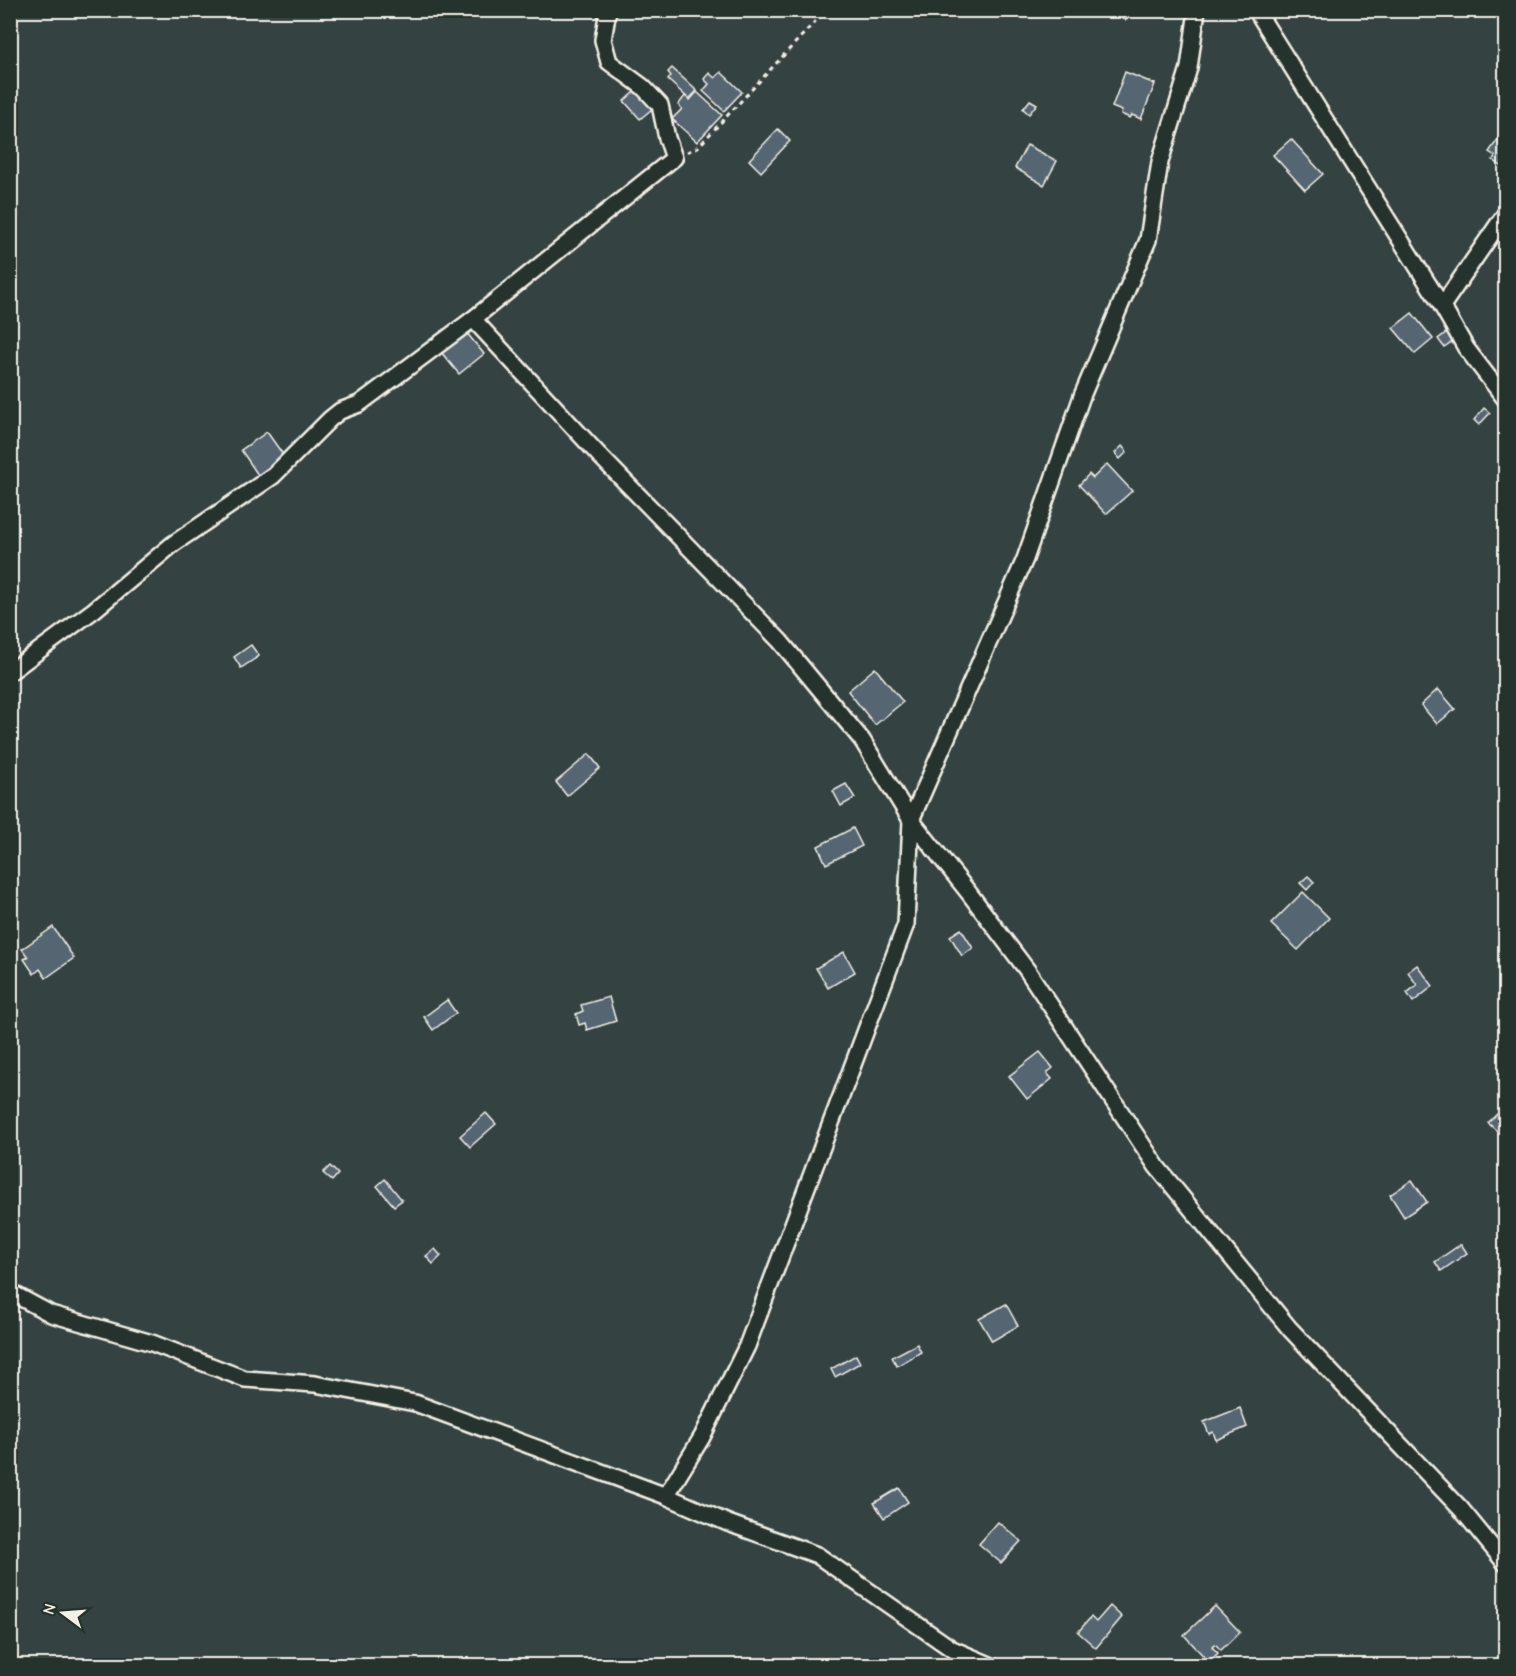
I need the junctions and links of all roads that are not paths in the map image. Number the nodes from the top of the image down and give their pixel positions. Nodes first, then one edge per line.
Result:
1 (608, 10) edge
2 (1197, 10) edge
3 (1256, 10) edge
4 (1506, 213) edge
5 (1442, 306) junction
6 (473, 320) junction
7 (1506, 400) edge
8 (10, 672) edge
9 (911, 820) junction
10 (10, 1292) edge
11 (666, 1496) junction
12 (1506, 1564) edge
13 (992, 1665) edge

1 - 6 street
2 - 9 street
3 - 5 street
4 - 5 street
5 - 7 street
6 - 8 street
6 - 9 street
9 - 11 street
9 - 12 street
10 - 11 street
11 - 13 street

